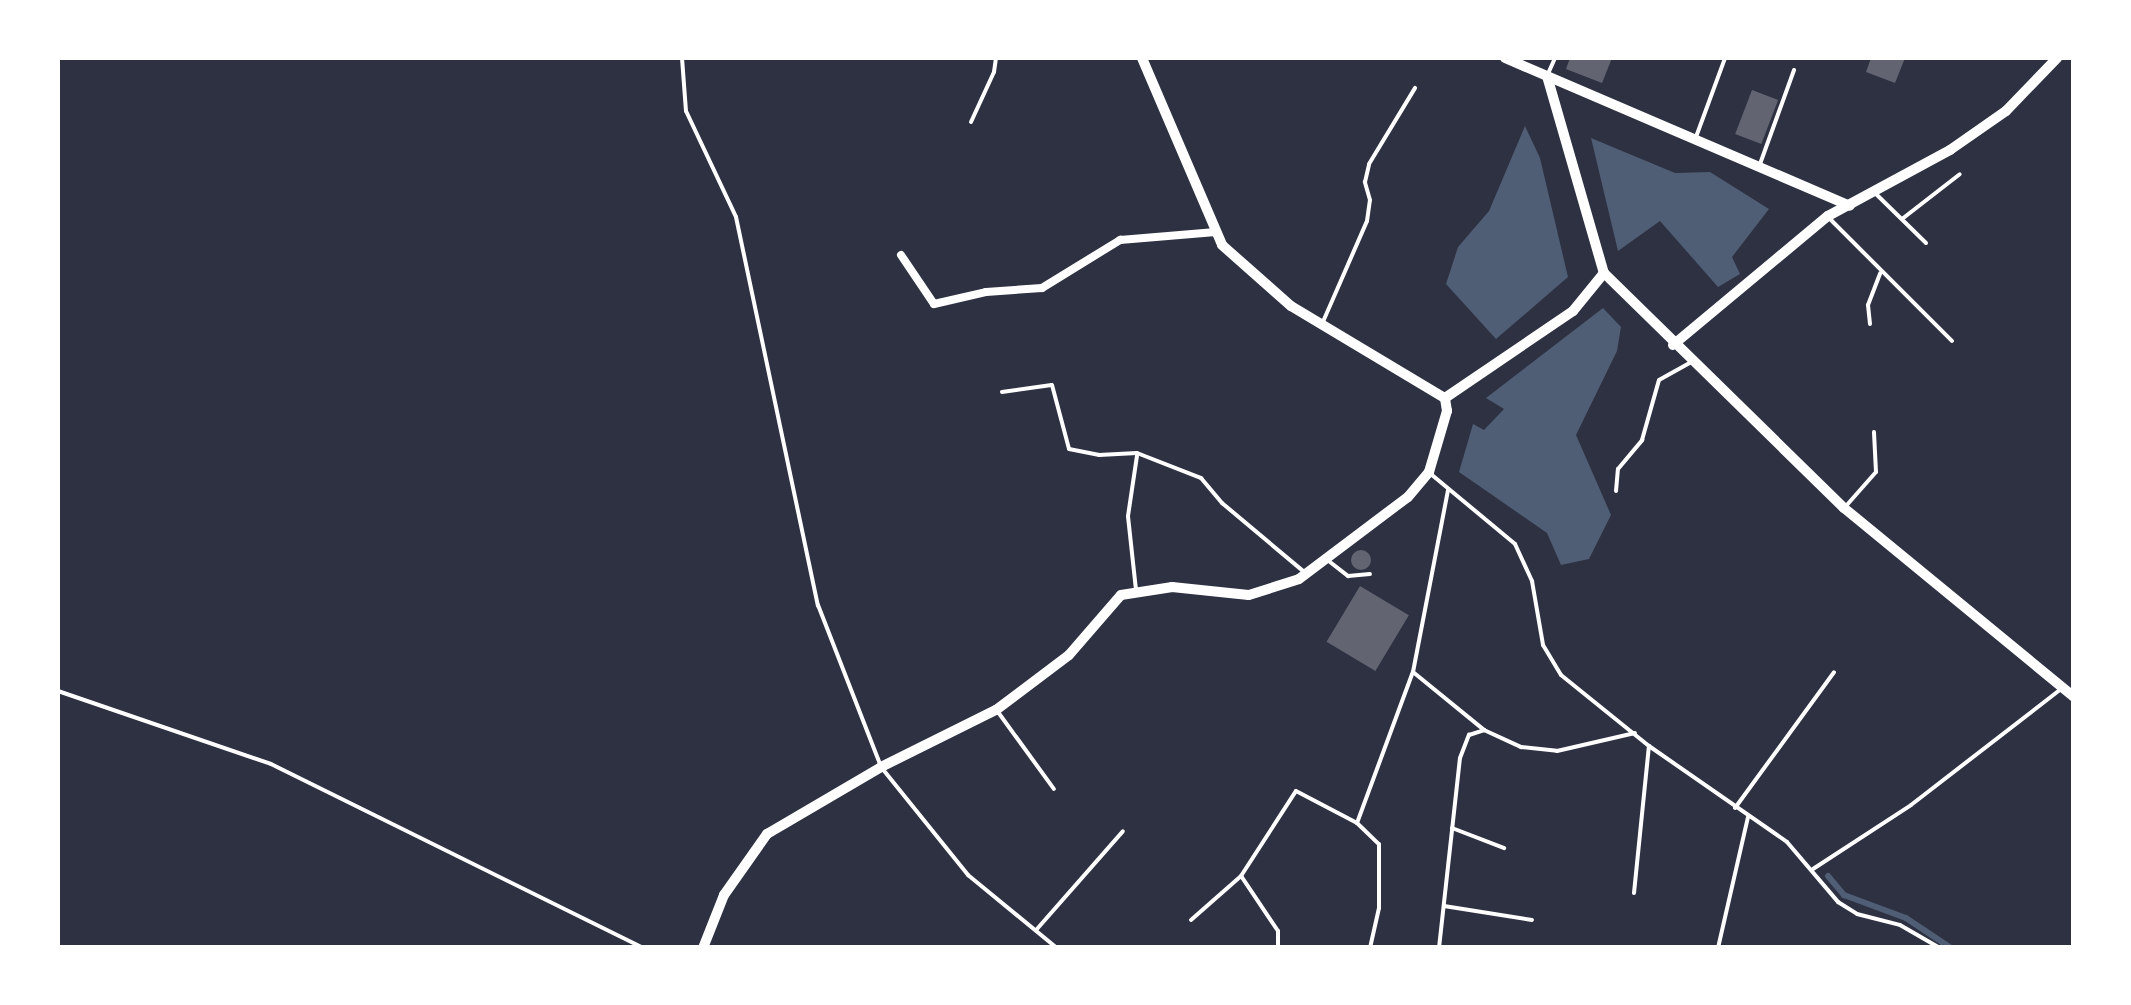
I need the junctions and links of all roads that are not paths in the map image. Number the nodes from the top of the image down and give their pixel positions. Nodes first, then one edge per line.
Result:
1 (682, 58) edge
2 (996, 58) edge
3 (1142, 58) edge
4 (1505, 58) edge
5 (1555, 58) edge
6 (1726, 58) edge
7 (2057, 58) edge
8 (1794, 70) dead end
9 (1547, 76) junction
10 (1416, 88) dead end
11 (971, 122) dead end
12 (1694, 140) junction
13 (1759, 166) junction
14 (1960, 174) dead end
15 (1872, 190) junction
16 (1850, 206) junction
17 (1828, 216) junction
18 (1902, 219) junction
19 (1216, 232) junction
20 (1926, 243) dead end
21 (902, 255) dead end
22 (1880, 272) junction
23 (1604, 273) junction
24 (1322, 324) junction
25 (1870, 324) dead end
26 (1952, 342) dead end
27 (1673, 345) junction
28 (1691, 362) junction
29 (1002, 392) dead end
30 (1445, 398) junction
31 (1874, 432) dead end
32 (1137, 454) junction
33 (1429, 472) junction
34 (1448, 488) junction
35 (1616, 491) dead end
36 (1844, 508) junction
37 (1326, 559) junction
38 (1306, 574) junction
39 (1370, 574) dead end
40 (1136, 590) junction
41 (1412, 672) junction
42 (1834, 672) dead end
43 (2063, 687) junction
44 (2074, 698) edge
45 (996, 710) junction
46 (1484, 730) junction
47 (1635, 733) junction
48 (1650, 746) junction
49 (881, 767) junction
50 (1054, 789) dead end
51 (1735, 808) junction
52 (1748, 817) junction
53 (1357, 823) junction
54 (1450, 827) junction
55 (1124, 831) dead end
56 (1504, 848) dead end
57 (1813, 869) junction
58 (1241, 876) junction
59 (1634, 893) dead end
60 (1444, 906) junction
61 (1191, 920) dead end
62 (1532, 920) dead end
63 (1036, 930) junction
64 (703, 948) edge
65 (1056, 948) edge
66 (1278, 948) edge
67 (1370, 948) edge
68 (1439, 948) edge
69 (1718, 948) edge
70 (1940, 948) edge

1 - 49 lane
2 - 11 lane
3 - 19 street
4 - 9 street
5 - 9 lane
6 - 12 lane
7 - 15 street
8 - 13 lane
9 - 12 street
9 - 23 street
10 - 24 lane
12 - 13 street
13 - 16 street
14 - 18 lane
15 - 16 street
15 - 18 lane
16 - 17 street
17 - 22 lane
17 - 27 street
18 - 20 lane
19 - 21 street
19 - 24 street
22 - 25 lane
22 - 26 lane
23 - 27 street
23 - 30 street
24 - 30 street
27 - 28 street
28 - 35 lane
28 - 36 street
29 - 32 lane
30 - 33 street
31 - 36 lane
32 - 38 lane
32 - 40 lane
33 - 34 lane
33 - 37 street
34 - 41 lane
34 - 47 lane
36 - 43 street
37 - 38 street
37 - 39 lane
38 - 40 street
40 - 45 street
41 - 46 lane
41 - 53 lane
42 - 51 lane
43 - 44 street
43 - 57 lane
45 - 49 street
45 - 50 lane
46 - 47 lane
46 - 54 lane
47 - 48 lane
48 - 51 lane
48 - 59 lane
49 - 63 lane
49 - 64 street
51 - 52 lane
52 - 57 lane
52 - 69 lane
53 - 58 lane
53 - 67 lane
54 - 56 lane
54 - 60 lane
55 - 63 lane
57 - 70 lane
58 - 61 lane
58 - 66 lane
60 - 62 lane
60 - 68 lane
63 - 65 lane

